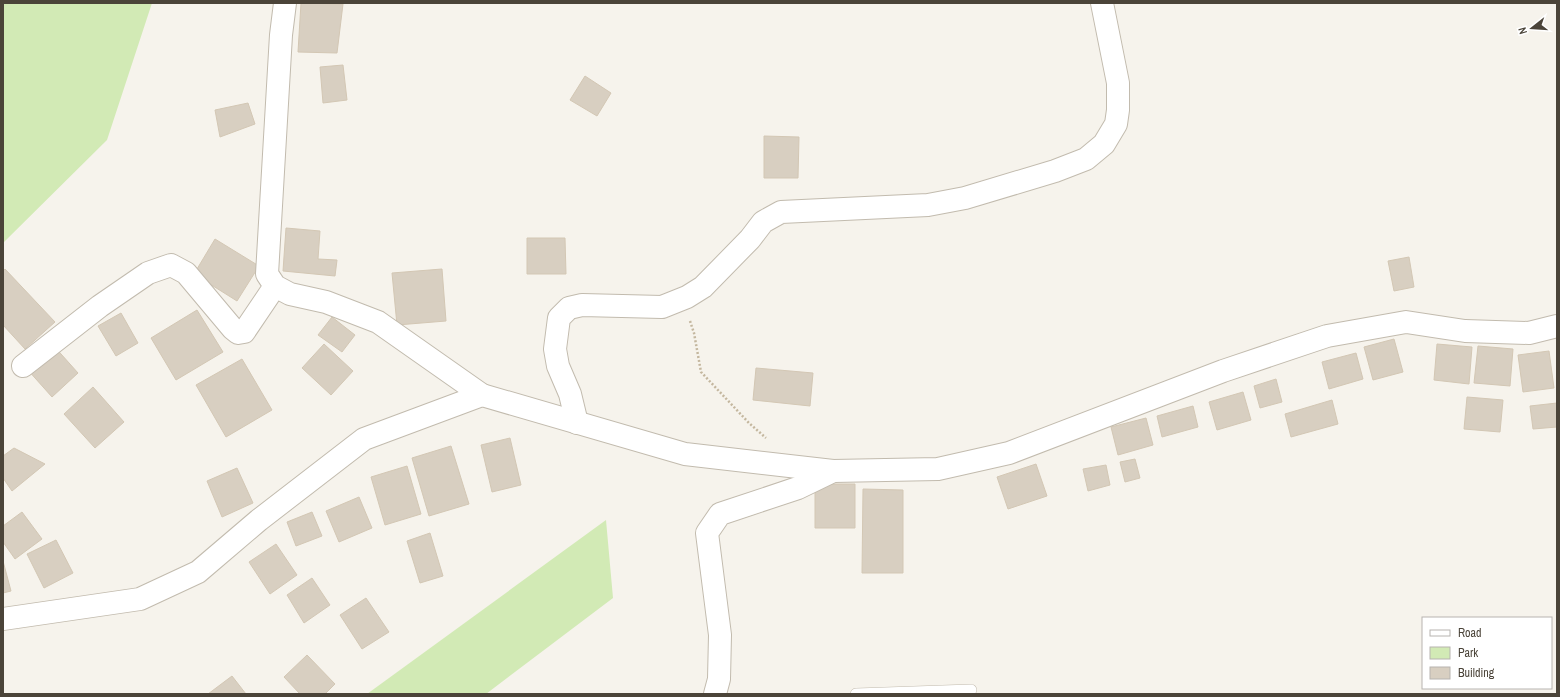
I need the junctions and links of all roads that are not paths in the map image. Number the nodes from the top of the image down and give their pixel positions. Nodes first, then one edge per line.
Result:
1 (285, 3) edge
2 (1102, 3) edge
3 (275, 286) junction
4 (1557, 326) edge
5 (23, 366) dead end
6 (482, 395) junction
7 (577, 423) junction
8 (833, 471) junction
9 (3, 619) edge
10 (971, 690) dead end
11 (714, 694) edge
12 (856, 694) edge

1 - 3 street
2 - 7 street
3 - 5 street
3 - 6 street
4 - 8 street
6 - 7 street
6 - 9 street
7 - 8 street
8 - 11 street
10 - 12 lane

